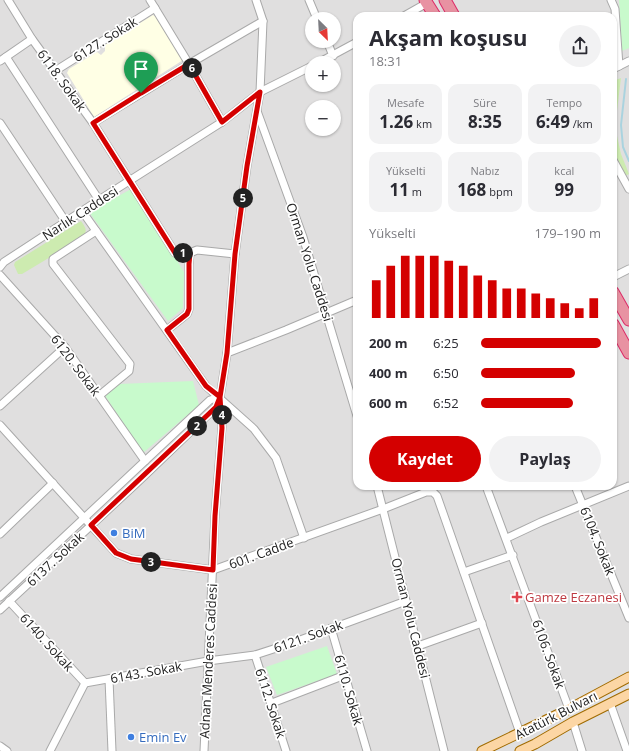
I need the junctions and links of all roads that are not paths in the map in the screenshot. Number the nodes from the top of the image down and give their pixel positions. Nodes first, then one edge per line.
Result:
1 (8, 0) edge
2 (150, 0) edge
3 (256, 0) edge
4 (309, 0) edge
5 (445, 0) edge
6 (611, 0) edge
7 (426, 2) edge
8 (155, 8) junction
9 (314, 12) edge
10 (410, 12) edge
11 (432, 12) edge
12 (452, 12) edge
13 (615, 12) edge
14 (263, 21) junction
15 (32, 39) junction
16 (353, 44) edge
17 (330, 48) edge
18 (333, 56) joint
19 (3, 59) edge
20 (629, 60) edge
21 (189, 64) junction
22 (617, 67) edge
23 (305, 70) edge
24 (55, 71) junction
25 (260, 92) junction
26 (257, 110) junction
27 (222, 122) junction
28 (0, 123) edge
29 (93, 123) junction
30 (617, 167) edge
31 (130, 180) junction
32 (628, 185) edge
33 (99, 200) junction
34 (82, 211) junction
35 (66, 222) junction
36 (96, 231) junction
37 (190, 253) junction
38 (235, 254) junction
39 (1, 262) edge
40 (629, 269) edge
41 (0, 275) edge
42 (617, 276) edge
43 (617, 299) edge
44 (353, 302) edge
45 (326, 313) junction
46 (629, 320) edge
47 (167, 330) junction
48 (617, 331) edge
49 (65, 347) junction
50 (227, 353) junction
51 (629, 353) edge
52 (100, 395) junction
53 (220, 397) junction
54 (353, 403) edge
55 (0, 406) edge
56 (0, 425) edge
57 (145, 461) junction
58 (53, 483) junction
59 (629, 486) edge
60 (378, 490) edge
61 (488, 490) edge
62 (577, 490) edge
63 (583, 504) junction
64 (383, 509) junction
65 (84, 518) junction
66 (91, 525) junction
67 (0, 534) edge
68 (304, 538) junction
69 (507, 538) junction
70 (513, 555) junction
71 (213, 570) junction
72 (464, 572) junction
73 (0, 597) edge
74 (10, 601) junction
75 (406, 601) junction
76 (0, 610) edge
77 (629, 618) edge
78 (482, 624) junction
79 (331, 628) junction
80 (418, 646) junction
81 (256, 655) junction
82 (208, 661) junction
83 (345, 675) junction
84 (629, 677) edge
85 (109, 679) junction
86 (85, 683) junction
87 (629, 694) edge
88 (272, 703) junction
89 (610, 703) junction
90 (569, 709) junction
91 (573, 722) junction
92 (520, 733) junction
93 (0, 746) edge
94 (536, 747) edge
95 (7, 751) edge
96 (50, 751) edge
97 (112, 751) edge
98 (204, 751) edge
99 (286, 751) edge
100 (367, 751) edge
101 (444, 751) edge
102 (482, 751) edge
103 (520, 751) edge
104 (582, 751) edge
105 (627, 751) edge

1 - 15 street, 6118. Sokak
2 - 8 street
3 - 14 street, Adnan Menderes Caddesi
4 - 9 street
5 - 12 highway
6 - 13 street
7 - 10 street
7 - 11 highway
8 - 21 street
8 - 24 street, 6127. Sokak
14 - 21 street
14 - 25 street, Adnan Menderes Caddesi
15 - 19 street
15 - 24 street, 6118. Sokak
16 - 18 street
17 - 18 street
19 - 33 street
20 - 22 street
21 - 27 street
21 - 29 street
23 - 25 street, Narlık Caddesi
24 - 29 street, 6118. Sokak
25 - 26 street, Adnan Menderes Caddesi
25 - 27 street, Narlık Caddesi
26 - 38 street, Adnan Menderes Caddesi
26 - 45 street, Orman Yolu Caddesi
27 - 31 street, Narlık Caddesi
28 - 35 street
29 - 31 street, 6118. Sokak
30 - 32 street
31 - 33 street, Narlık Caddesi
31 - 37 street, 6118. Sokak
33 - 34 street, Narlık Caddesi
34 - 35 street, Narlık Caddesi
34 - 36 street
35 - 39 street, Narlık Caddesi
36 - 47 street
36 - 52 street
37 - 38 street
37 - 47 street
38 - 50 street, Adnan Menderes Caddesi
40 - 42 street
41 - 49 street, 6120. Sokak
43 - 46 highway
44 - 45 street
45 - 50 street
45 - 54 street, Orman Yolu Caddesi
47 - 53 street
48 - 51 highway
49 - 52 street, 6120. Sokak
49 - 55 street
50 - 53 street, Adnan Menderes Caddesi
52 - 57 street, 6120. Sokak
53 - 57 street, 6137. Sokak
53 - 66 street, 6137. Sokak
53 - 68 street
53 - 71 street, Adnan Menderes Caddesi
56 - 58 street, 601. Cadde
57 - 65 street, 6137. Sokak
58 - 65 street, 601. Cadde
58 - 67 street
59 - 63 street
60 - 64 street, Orman Yolu Caddesi
61 - 69 street, 6106. Sokak
62 - 63 street, 6104. Sokak
63 - 69 street
63 - 77 street, 6104. Sokak
64 - 68 street, 601. Cadde
64 - 72 street, 601. Cadde
64 - 75 street, Orman Yolu Caddesi
65 - 66 street, 601. Cadde
65 - 73 street, 6137. Sokak
66 - 71 street, 601. Cadde
66 - 74 street, 6137. Sokak
68 - 71 street, 601. Cadde
69 - 70 street, 6106. Sokak
70 - 72 street
70 - 90 street, 6106. Sokak
71 - 82 street, Adnan Menderes Caddesi
72 - 78 street
74 - 76 street, 6137. Sokak
74 - 86 street, 6140. Sokak
75 - 79 street, 6121. Sokak
75 - 80 street, Orman Yolu Caddesi
78 - 80 street
78 - 92 street
79 - 81 street, 6121. Sokak
79 - 83 street, 6110. Sokak
80 - 101 street, Orman Yolu Caddesi
81 - 82 street, 6121. Sokak
81 - 88 street, 6112. Sokak
82 - 85 street, 6143. Sokak
82 - 98 street, Adnan Menderes Caddesi
83 - 88 street
83 - 100 street, 6110. Sokak
84 - 90 main road, Atatürk Bulvarı
85 - 86 street, 6143. Sokak
85 - 97 street
86 - 96 street
87 - 89 main road, Atatürk Bulvarı
88 - 99 street, 6112. Sokak
89 - 91 main road, Atatürk Bulvarı
89 - 105 street
90 - 92 main road, Atatürk Bulvarı
91 - 94 main road, Atatürk Bulvarı
91 - 104 street
92 - 102 main road, Atatürk Bulvarı
93 - 95 street
94 - 103 main road, Atatürk Bulvarı

